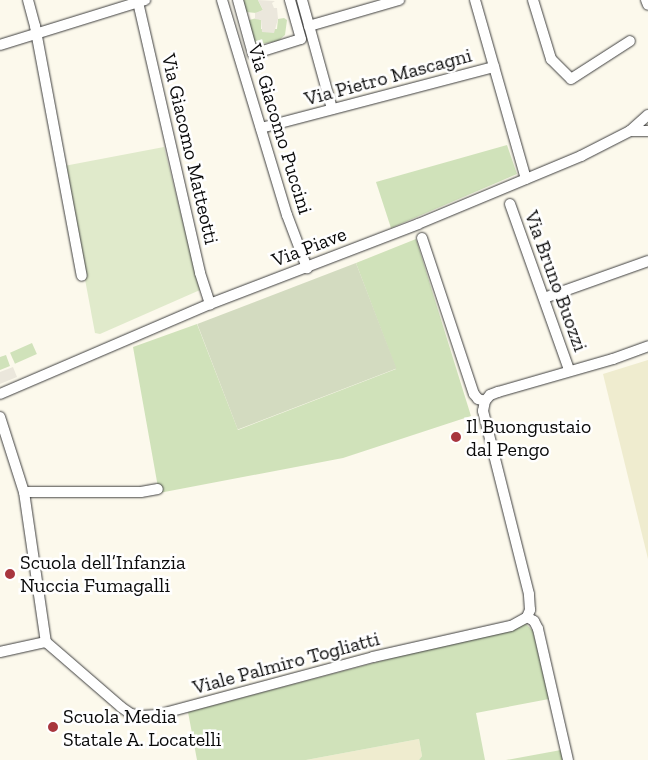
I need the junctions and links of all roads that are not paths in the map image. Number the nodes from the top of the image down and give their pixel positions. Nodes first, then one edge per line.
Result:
1 (28, 0) edge
2 (222, 0) edge
3 (238, 0) edge
4 (290, 0) edge
5 (302, 0) edge
6 (399, 0) edge
7 (474, 0) edge
8 (533, 0) edge
9 (142, 1) edge
10 (310, 31) junction
11 (36, 34) junction
12 (301, 39) junction
13 (630, 41) dead end
14 (0, 45) edge
15 (494, 67) junction
16 (332, 109) junction
17 (648, 114) edge
18 (261, 128) junction
19 (641, 129) edge
20 (526, 179) junction
21 (510, 204) dead end
22 (422, 238) dead end
23 (648, 261) edge
24 (307, 268) junction
25 (82, 276) dead end
26 (544, 298) junction
27 (210, 304) junction
28 (648, 346) edge
29 (648, 353) edge
30 (613, 359) junction
31 (569, 370) junction
32 (0, 394) edge
33 (484, 401) junction
34 (0, 417) edge
35 (158, 489) dead end
36 (24, 492) junction
37 (527, 617) junction
38 (46, 642) junction
39 (0, 652) edge
40 (568, 760) edge

1 - 11 street
2 - 18 street, Via Giacomo Puccini
3 - 12 street
4 - 12 street
5 - 10 street
6 - 10 street
7 - 15 street
8 - 13 street
9 - 11 street
9 - 27 street, Via Giacomo Matteotti
10 - 12 street
10 - 16 street
11 - 14 street
11 - 25 street
15 - 16 street, Via Pietro Mascagni
15 - 20 street
16 - 18 street, Via Pietro Mascagni
17 - 19 street, Via Piave
18 - 24 street, Via Giacomo Puccini
19 - 20 street, Via Piave
20 - 24 street, Via Piave
21 - 26 street, Via Bruno Buozzi
22 - 33 street
23 - 26 street
24 - 27 street, Via Piave
26 - 31 street, Via Bruno Buozzi
27 - 32 street, Via Piave
28 - 30 street
29 - 30 street
30 - 31 street
31 - 33 street
33 - 37 street
34 - 36 street
35 - 36 street
36 - 38 street
37 - 38 street, Viale Palmiro Togliatti
37 - 40 street
38 - 39 street

